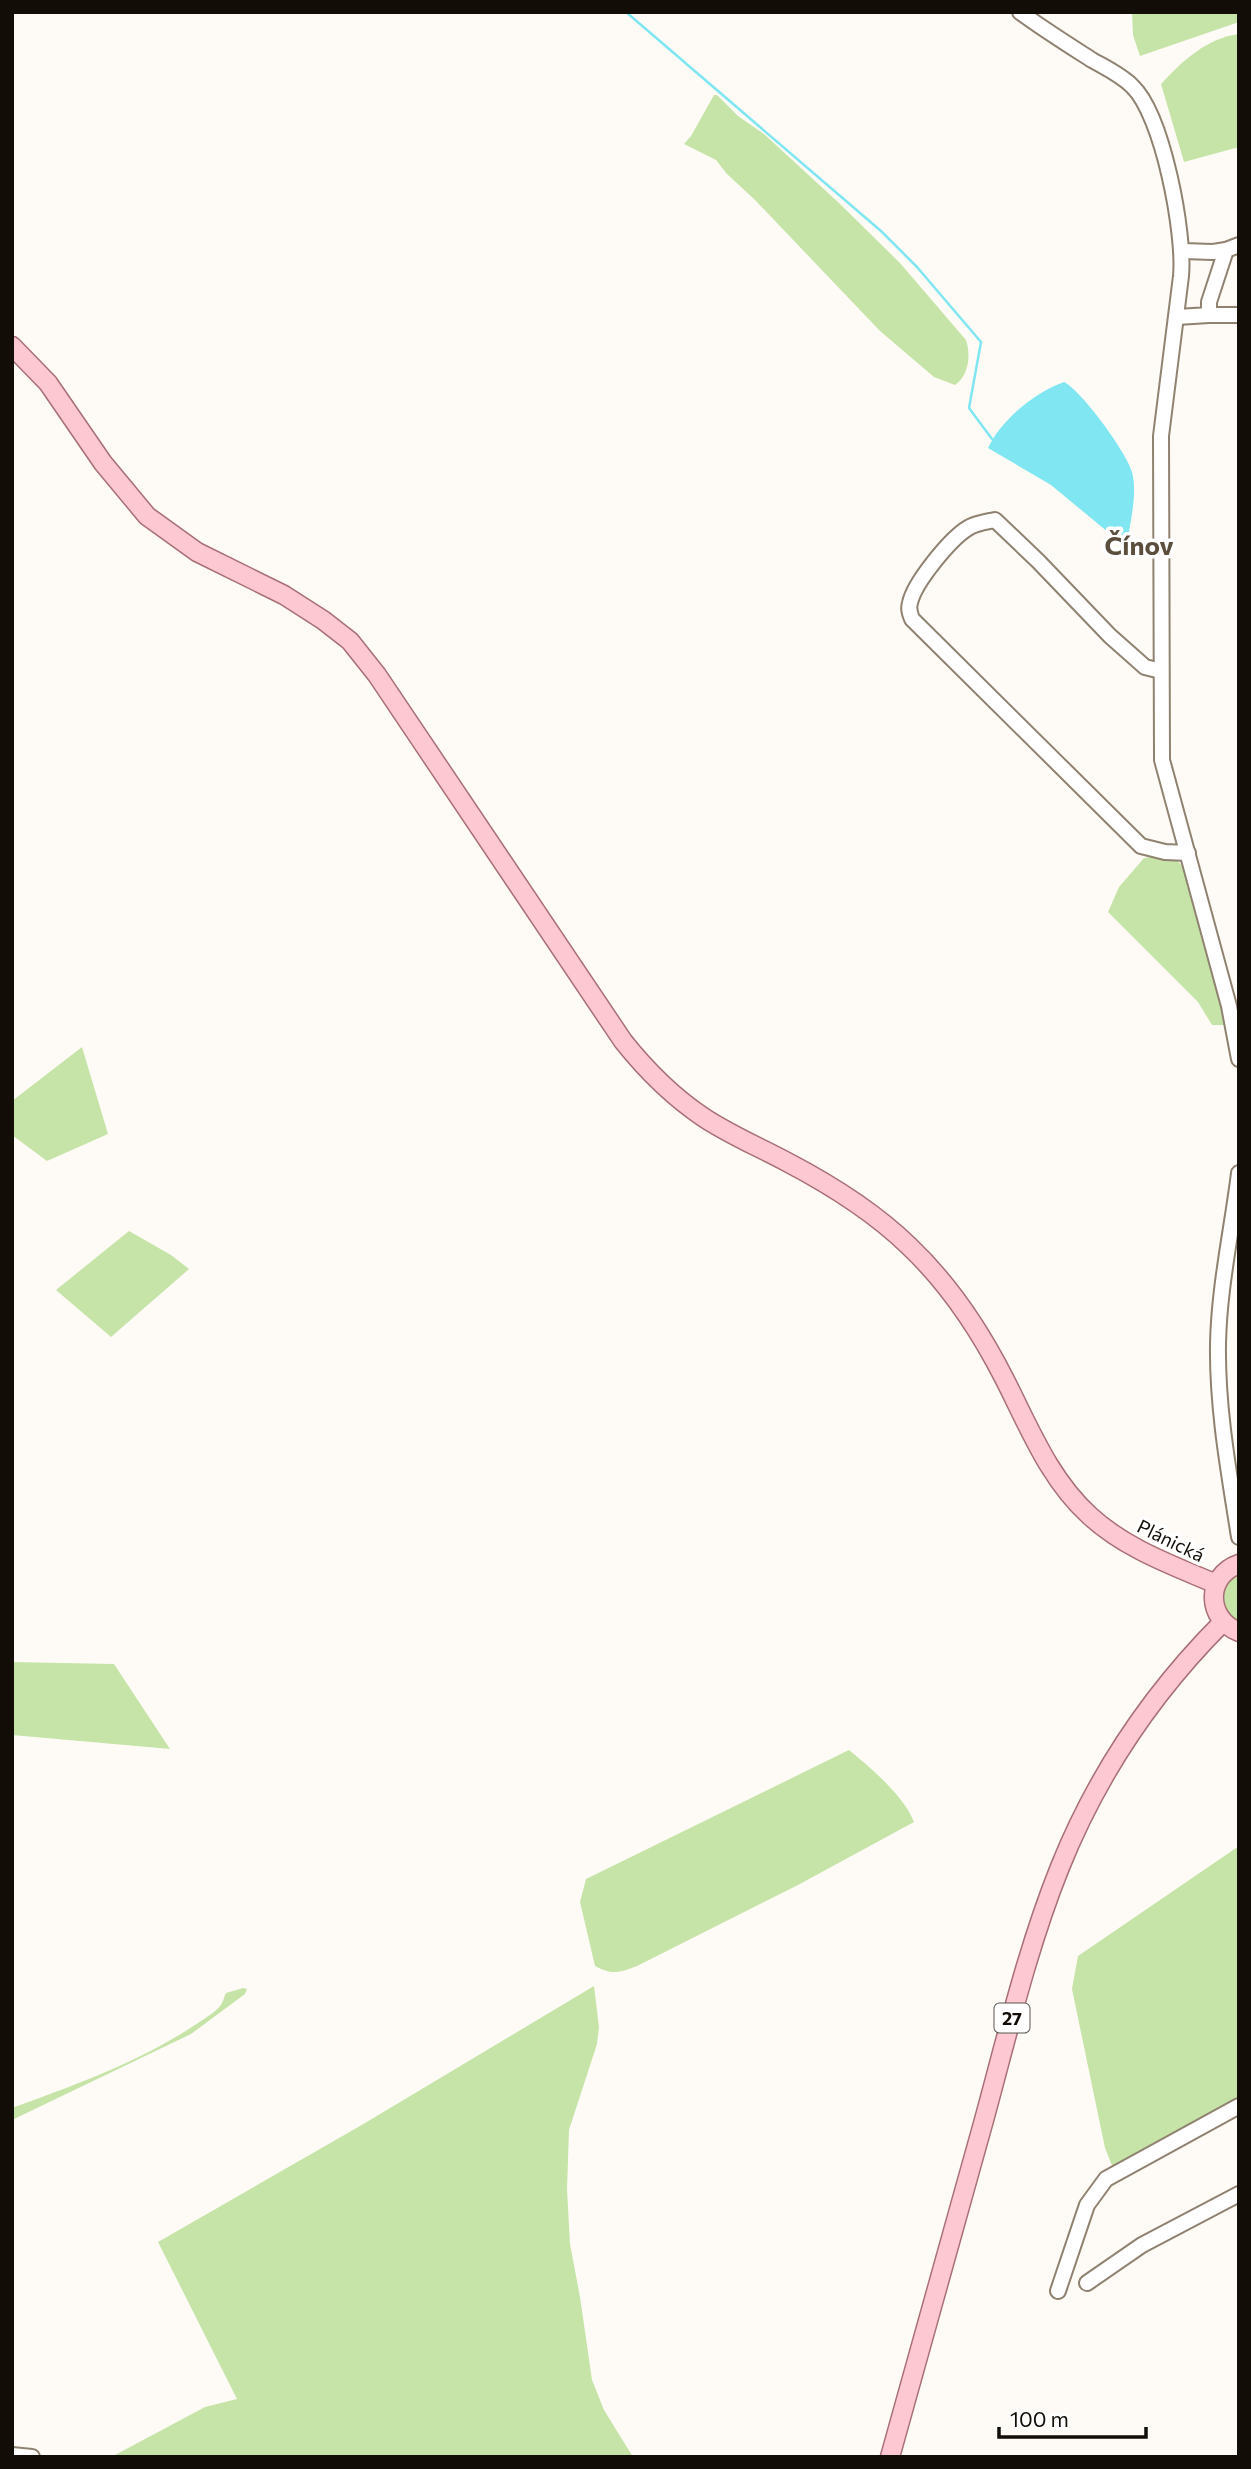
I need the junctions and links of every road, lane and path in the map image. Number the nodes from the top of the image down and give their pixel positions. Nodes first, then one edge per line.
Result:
1 (1020, 12) edge
2 (1232, 247) edge
3 (1183, 251) junction
4 (1209, 315) junction
5 (1239, 315) edge
6 (1177, 317) junction
7 (12, 346) edge
8 (1160, 671) junction
9 (1188, 853) junction
10 (1239, 1059) edge
11 (1239, 1173) edge
12 (1239, 1537) edge
13 (1239, 1564) edge
14 (1216, 1584) junction
15 (1223, 1622) junction
16 (1239, 1632) edge
17 (1239, 2106) edge
18 (1239, 2194) edge
19 (1087, 2283) dead end
20 (1058, 2291) dead end
21 (12, 2455) edge
22 (32, 2457) edge
23 (890, 2457) edge

1 - 3 street
2 - 3 street
2 - 4 street
3 - 6 street
4 - 5 street
4 - 6 street
6 - 8 street
7 - 14 main road, Plánická
8 - 9 street
8 - 9 street
9 - 10 street
11 - 12 street
13 - 14 main road
14 - 15 main road
15 - 16 main road
15 - 23 main road, 27
17 - 20 street
18 - 19 street
21 - 22 street

